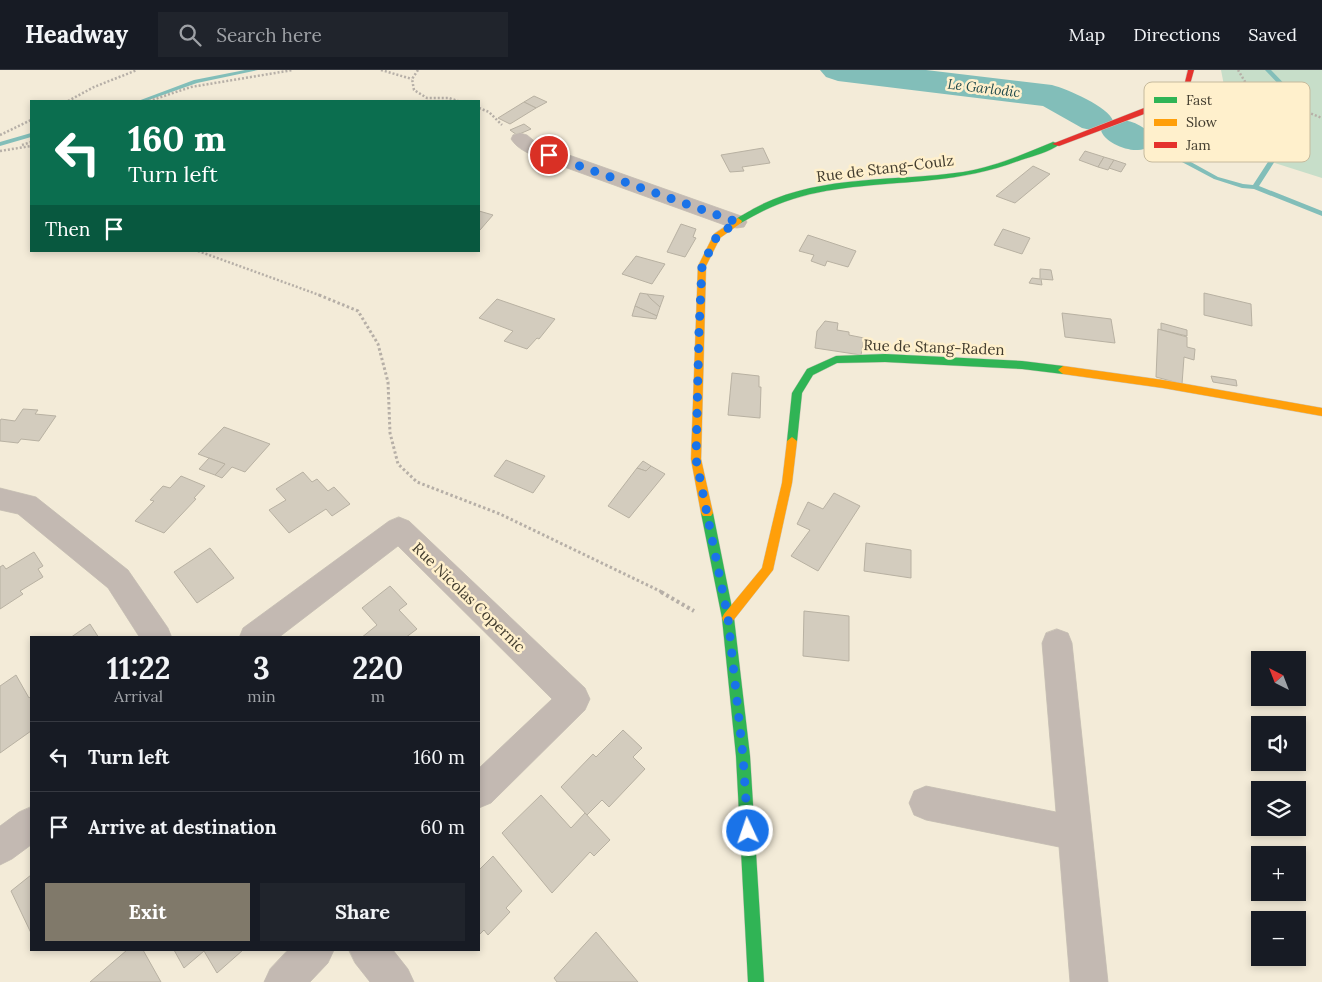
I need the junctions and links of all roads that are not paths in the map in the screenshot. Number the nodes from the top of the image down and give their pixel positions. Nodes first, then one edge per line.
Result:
1 (1144, 111) edge
2 (520, 139) road end
3 (737, 222) junction
4 (1322, 412) edge
5 (13, 502) edge
6 (0, 521) edge
7 (728, 618) junction
8 (156, 636) edge
9 (257, 636) edge
10 (1057, 642) dead end
11 (480, 790) edge
12 (926, 803) dead end
13 (30, 825) edge
14 (1075, 833) junction
15 (0, 847) edge
16 (314, 951) edge
17 (369, 951) edge
18 (282, 982) edge
19 (395, 982) edge
20 (756, 982) edge
21 (1088, 982) edge

1 - 3 street, Rue de Stang-Coulz
2 - 3 street
3 - 7 street, Rue de Stang-Coulz
4 - 7 street, Rue de Stang-Raden
5 - 6 street
5 - 8 street
7 - 20 street, Rue de Stang-Coulz
9 - 11 street, Rue Nicolas Copernic
10 - 14 street
12 - 14 street
13 - 15 street
14 - 21 street
16 - 18 street
17 - 19 street

